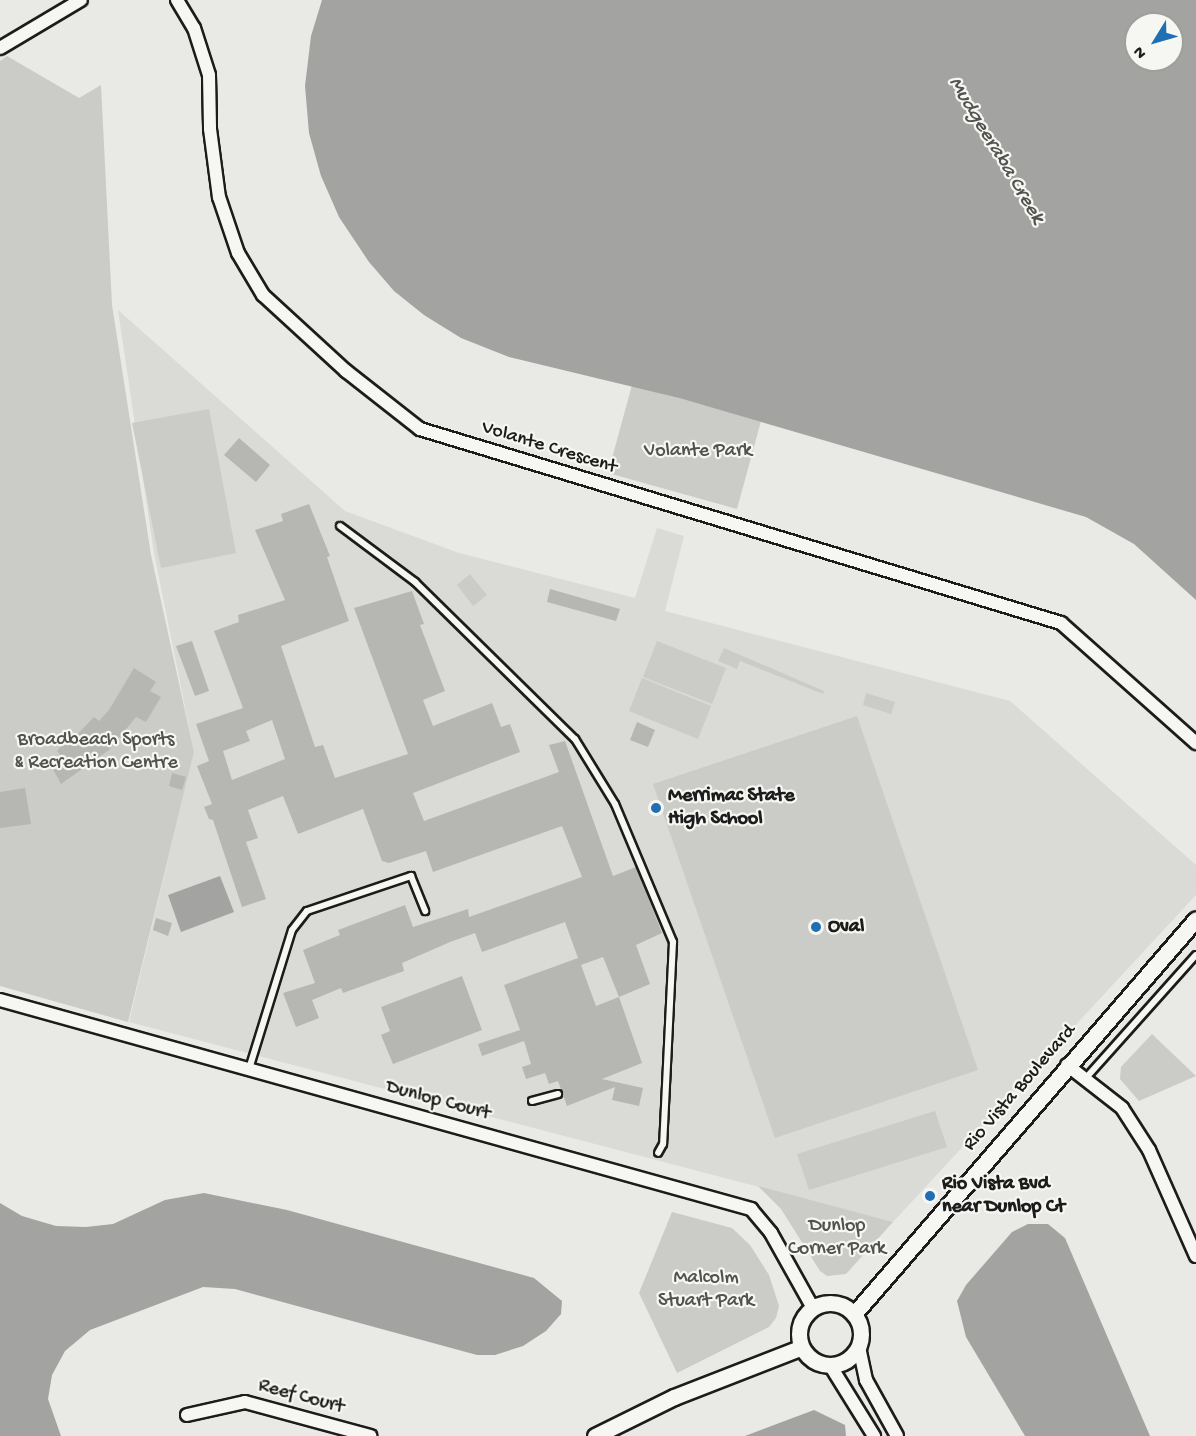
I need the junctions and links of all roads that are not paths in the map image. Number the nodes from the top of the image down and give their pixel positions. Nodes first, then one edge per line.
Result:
1 (81, 0) edge
2 (177, 0) edge
3 (0, 48) edge
4 (340, 526) dead end
5 (1196, 743) edge
6 (425, 911) dead end
7 (1196, 919) edge
8 (1196, 955) edge
9 (0, 1000) edge
10 (1067, 1065) junction
11 (249, 1069) junction
12 (1086, 1079) junction
13 (558, 1094) dead end
14 (532, 1101) dead end
15 (658, 1153) dead end
16 (1196, 1256) edge
17 (813, 1308) junction
18 (854, 1314) junction
19 (802, 1347) junction
20 (859, 1347) junction
21 (830, 1365) junction
22 (187, 1415) dead end
23 (370, 1436) edge
24 (596, 1436) edge
25 (874, 1436) edge
26 (897, 1436) edge

1 - 3 street
2 - 5 street, Volante Crescent
4 - 15 lane
6 - 11 lane
7 - 10 street, Rio Vista Boulevard
8 - 12 lane
9 - 11 street, Dunlop Court
10 - 12 street
10 - 18 street, Rio Vista Boulevard
11 - 17 street, Dunlop Court
12 - 16 street
13 - 14 lane
17 - 18 street
17 - 19 street
18 - 20 street
19 - 21 street
19 - 24 street
20 - 21 street
20 - 26 street
21 - 25 street
22 - 23 street, Reef Court

